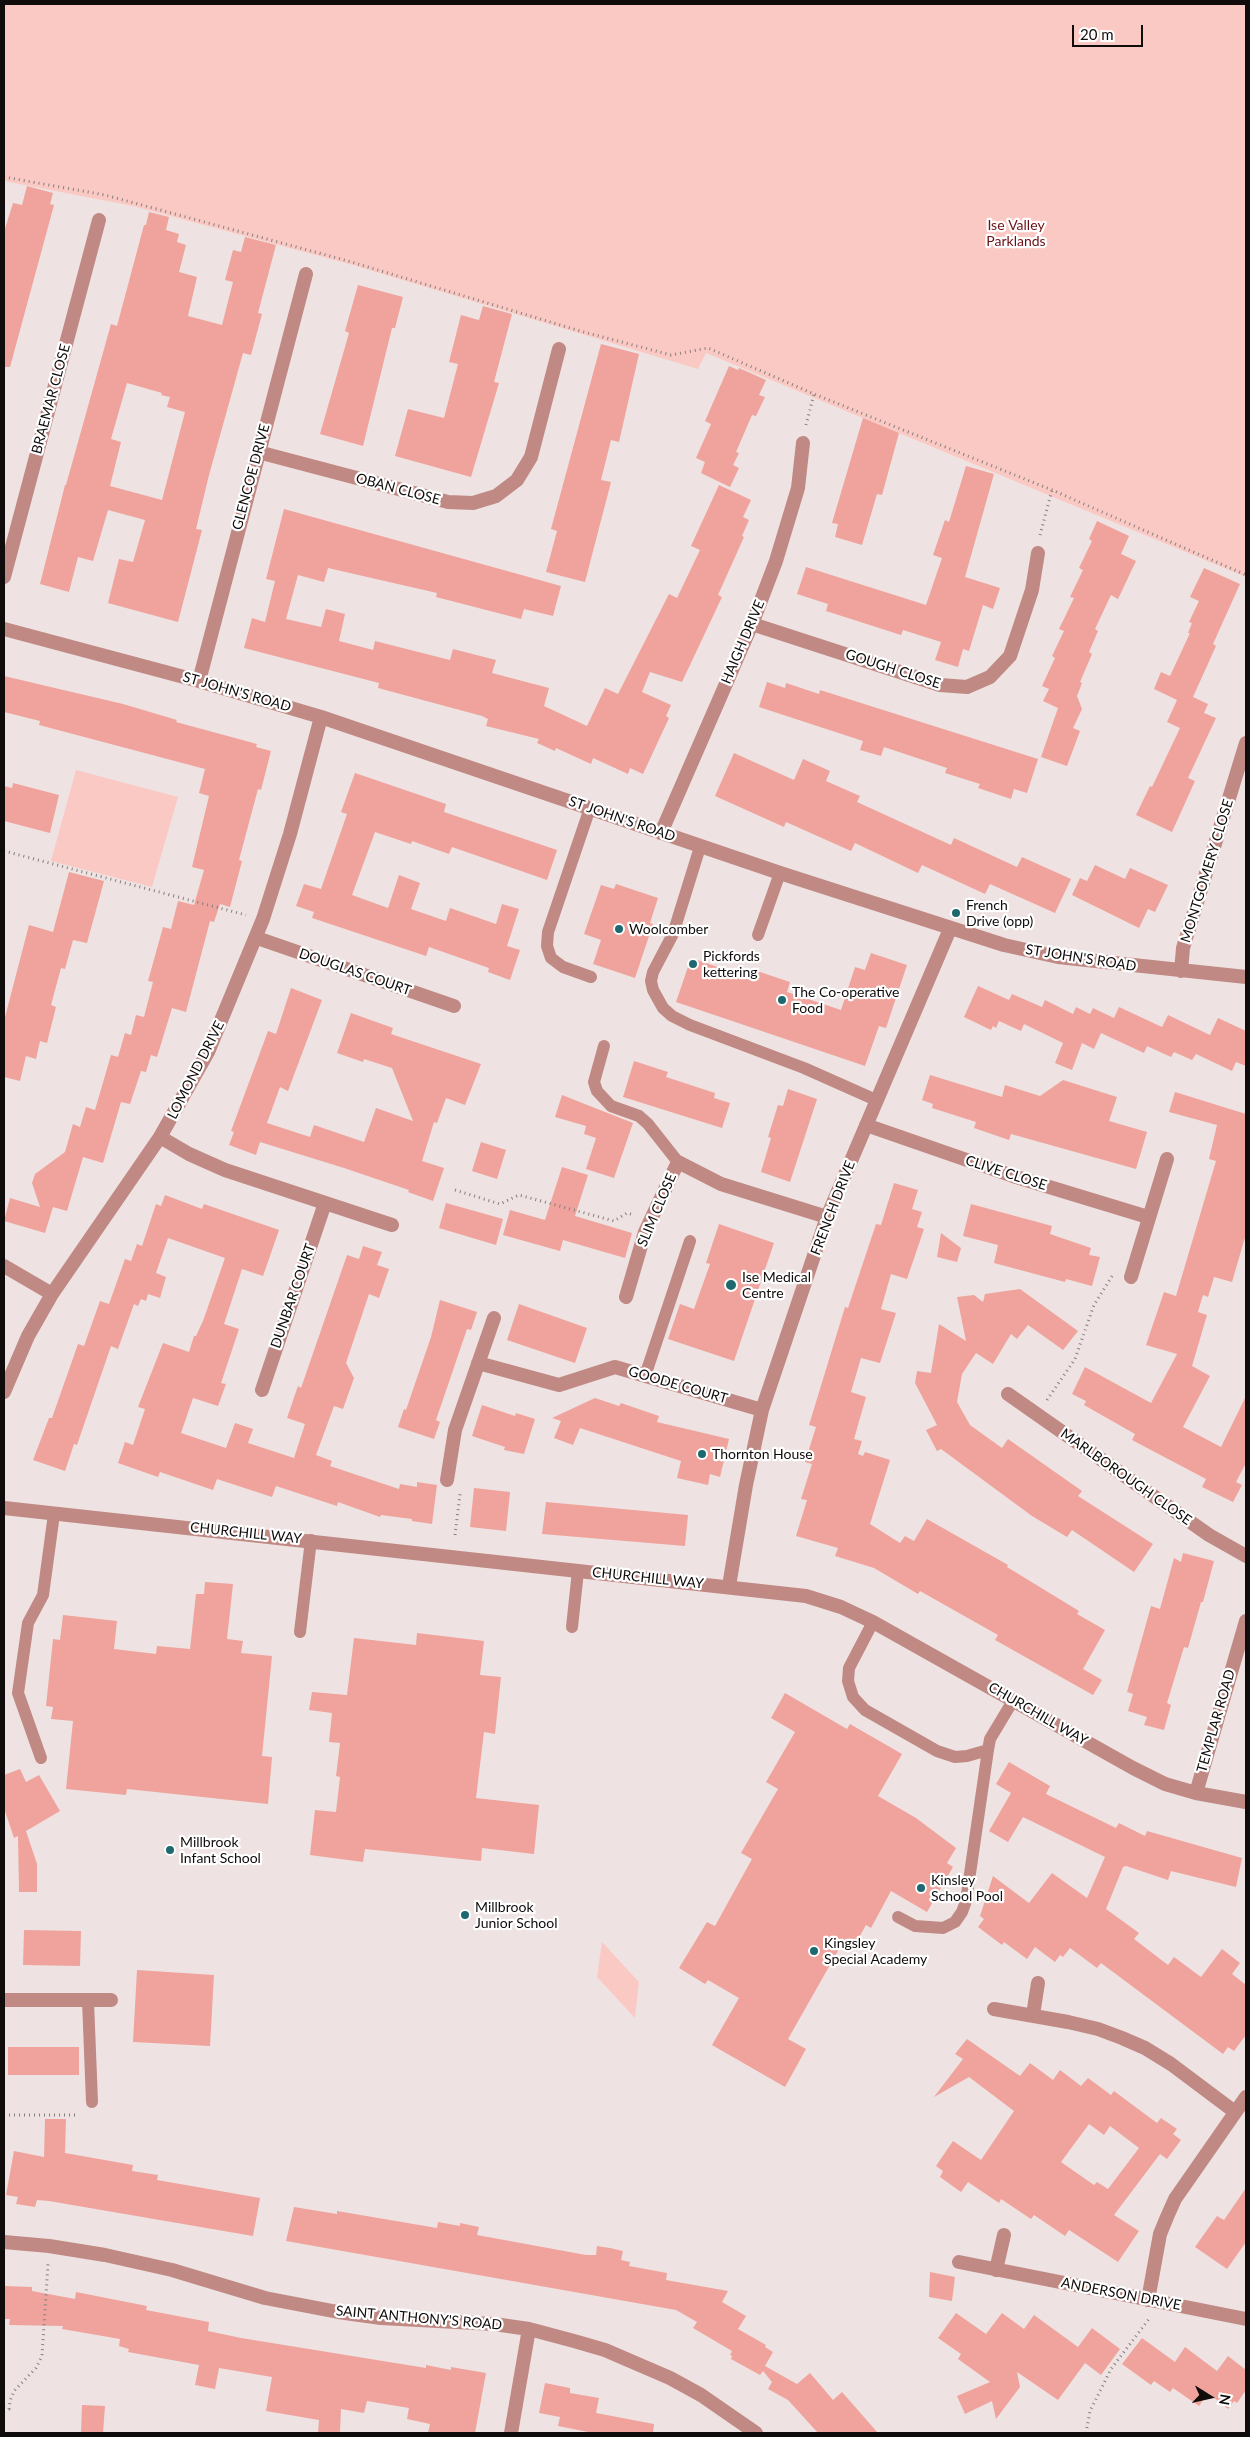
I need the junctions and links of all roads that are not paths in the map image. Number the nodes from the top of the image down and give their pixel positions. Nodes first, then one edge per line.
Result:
1 (99, 220) dead end
2 (306, 274) dead end
3 (559, 349) dead end
4 (803, 443) road end
5 (258, 452) junction
6 (1038, 553) road end
7 (4, 578) edge
8 (752, 624) junction
9 (4, 629) edge
10 (199, 681) junction
11 (321, 717) junction
12 (1246, 743) edge
13 (590, 808) junction
14 (661, 833) junction
15 (700, 846) junction
16 (780, 873) junction
17 (950, 928) junction
18 (758, 935) dead end
19 (257, 938) junction
20 (1181, 971) junction
21 (591, 977) dead end
22 (1246, 977) edge
23 (454, 1006) dead end
24 (604, 1046) dead end
25 (876, 1100) junction
26 (866, 1125) junction
27 (160, 1137) junction
28 (1167, 1159) dead end
29 (678, 1162) junction
30 (325, 1203) junction
31 (827, 1217) junction
32 (1148, 1217) junction
33 (392, 1225) dead end
34 (690, 1241) dead end
35 (4, 1266) edge
36 (1132, 1272) road end
37 (52, 1294) junction
38 (626, 1297) dead end
39 (494, 1318) dead end
40 (478, 1362) junction
41 (645, 1376) junction
42 (262, 1390) dead end
43 (4, 1392) edge
44 (1008, 1394) dead end
45 (762, 1410) junction
46 (447, 1480) road end
47 (4, 1508) edge
48 (54, 1514) junction
49 (311, 1540) junction
50 (1246, 1556) edge
51 (578, 1571) junction
52 (730, 1586) junction
53 (1246, 1621) edge
54 (873, 1622) junction
55 (572, 1627) dead end
56 (300, 1632) dead end
57 (1014, 1699) junction
58 (988, 1750) junction
59 (41, 1758) dead end
60 (1196, 1793) junction
61 (1246, 1802) edge
62 (898, 1917) dead end
63 (1038, 1983) dead end
64 (4, 2000) edge
65 (88, 2000) junction
66 (111, 2000) dead end
67 (994, 2009) dead end
68 (1033, 2015) junction
69 (1246, 2097) edge
70 (92, 2102) dead end
71 (1235, 2112) junction
72 (1004, 2234) dead end
73 (4, 2242) edge
74 (959, 2262) dead end
75 (996, 2270) junction
76 (1151, 2300) junction
77 (1246, 2319) edge
78 (529, 2329) junction
79 (511, 2433) edge
80 (756, 2433) edge

1 - 7 street, BRAEMAR CLOSE
2 - 5 street, GLENCOE DRIVE
3 - 5 street, OBAN CLOSE
4 - 8 street, HAIGH DRIVE
5 - 10 street, GLENCOE DRIVE
6 - 8 street, GOUGH CLOSE
8 - 14 street, HAIGH DRIVE
9 - 10 street, ST JOHN'S ROAD
10 - 11 street, ST JOHN'S ROAD
11 - 13 street, ST JOHN'S ROAD
11 - 19 street, LOMOND DRIVE
12 - 20 street, MONTGOMERY CLOSE
13 - 14 street, ST JOHN'S ROAD
13 - 21 lane
14 - 15 street, ST JOHN'S ROAD
15 - 16 street, ST JOHN'S ROAD
15 - 25 lane
16 - 17 street, ST JOHN'S ROAD
16 - 18 lane
17 - 20 street, ST JOHN'S ROAD
17 - 25 street, FRENCH DRIVE
19 - 23 street, DOUGLAS COURT
19 - 27 street, LOMOND DRIVE
20 - 22 street, ST JOHN'S ROAD
24 - 29 lane
25 - 26 street, FRENCH DRIVE
26 - 31 street, FRENCH DRIVE
26 - 32 street, CLIVE CLOSE
27 - 30 street
27 - 37 street, LOMOND DRIVE
28 - 32 street
29 - 31 street, SLIM CLOSE
29 - 38 street, SLIM CLOSE
30 - 33 street
30 - 42 street, DUNBAR COURT
31 - 45 street, FRENCH DRIVE
32 - 36 street
34 - 41 lane
35 - 37 street
37 - 43 street, LOMOND DRIVE
39 - 40 street
40 - 41 street, GOODE COURT
40 - 46 street
41 - 45 street, GOODE COURT
44 - 50 street, MARLBOROUGH CLOSE
45 - 52 street, FRENCH DRIVE
47 - 48 street, CHURCHILL WAY
48 - 49 street, CHURCHILL WAY
48 - 59 lane
49 - 51 street, CHURCHILL WAY
49 - 56 lane
51 - 52 street, CHURCHILL WAY
51 - 55 lane
52 - 54 street, CHURCHILL WAY
53 - 60 street, TEMPLAR ROAD
54 - 57 street, CHURCHILL WAY
54 - 58 lane
57 - 58 lane
57 - 60 street, CHURCHILL WAY
58 - 62 lane
60 - 61 street, CHURCHILL WAY
63 - 68 street
64 - 65 street
65 - 66 street
65 - 70 lane
67 - 68 street
68 - 71 street
69 - 71 street
71 - 76 street
72 - 75 street
73 - 78 street, SAINT ANTHONY'S ROAD
74 - 75 street, ANDERSON DRIVE
75 - 76 street, ANDERSON DRIVE
76 - 77 street, ANDERSON DRIVE
78 - 79 street
78 - 80 street, SAINT ANTHONY'S ROAD

